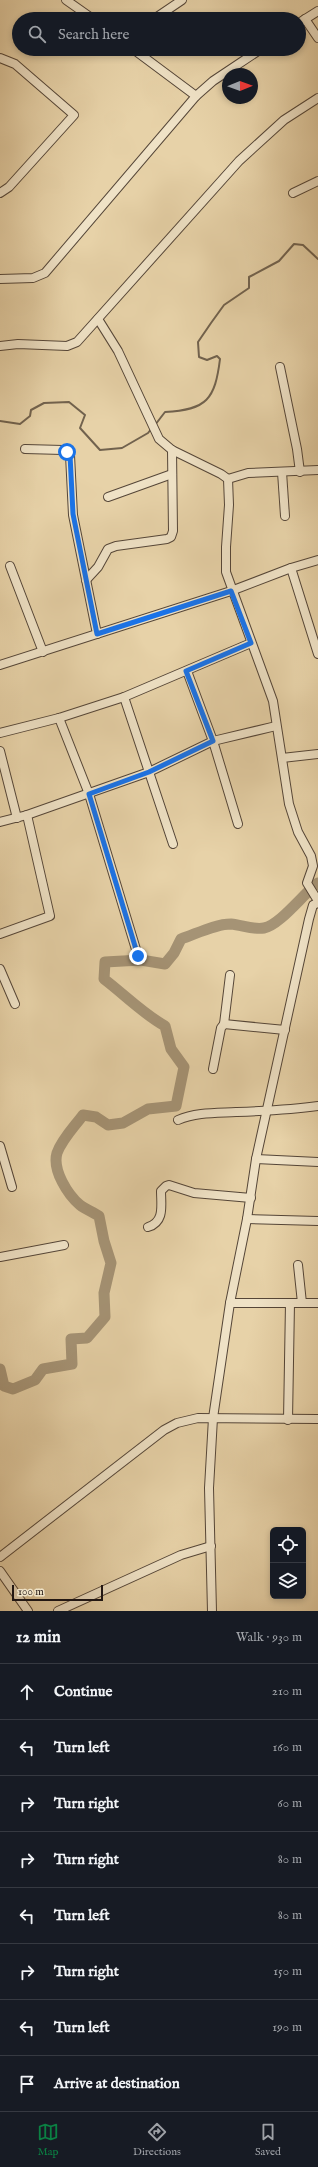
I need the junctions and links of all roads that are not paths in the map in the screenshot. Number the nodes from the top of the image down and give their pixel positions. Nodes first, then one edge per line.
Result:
1 (66, 0) edge
2 (182, 0) edge
3 (318, 11) edge
4 (83, 12) edge
5 (164, 12) edge
6 (306, 18) edge
7 (306, 25) edge
8 (318, 38) edge
9 (142, 56) edge
10 (250, 56) edge
11 (0, 58) edge
12 (196, 96) junction
13 (318, 98) edge
14 (318, 181) edge
15 (0, 193) edge
16 (293, 193) dead end
17 (0, 279) edge
18 (98, 319) junction
19 (0, 346) edge
20 (280, 367) dead end
21 (25, 449) dead end
22 (172, 450) junction
23 (318, 470) edge
24 (282, 472) junction
25 (300, 472) junction
26 (172, 474) junction
27 (228, 479) junction
28 (108, 497) dead end
29 (285, 516) dead end
30 (318, 560) edge
31 (10, 566) dead end
32 (291, 568) junction
33 (86, 580) junction
34 (231, 591) junction
35 (97, 634) junction
36 (251, 643) junction
37 (43, 652) junction
38 (318, 654) edge
39 (0, 665) edge
40 (186, 671) junction
41 (124, 698) junction
42 (59, 718) junction
43 (276, 726) junction
44 (0, 733) edge
45 (213, 741) junction
46 (0, 751) edge
47 (318, 754) edge
48 (282, 758) junction
49 (149, 772) junction
50 (89, 794) junction
51 (27, 815) junction
52 (17, 818) junction
53 (0, 822) edge
54 (238, 824) dead end
55 (173, 844) dead end
56 (317, 901) edge
57 (0, 934) edge
58 (138, 956) dead end
59 (0, 969) edge
60 (230, 975) dead end
61 (15, 1004) dead end
62 (224, 1024) junction
63 (285, 1030) junction
64 (214, 1069) dead end
65 (318, 1106) edge
66 (266, 1111) junction
67 (178, 1120) dead end
68 (0, 1146) edge
69 (256, 1159) junction
70 (318, 1162) edge
71 (12, 1187) dead end
72 (251, 1198) junction
73 (247, 1219) junction
74 (318, 1221) edge
75 (148, 1227) dead end
76 (64, 1245) dead end
77 (0, 1257) edge
78 (298, 1266) dead end
79 (230, 1303) junction
80 (290, 1303) junction
81 (302, 1303) junction
82 (318, 1303) edge
83 (213, 1418) junction
84 (318, 1419) edge
85 (288, 1420) junction
86 (211, 1546) junction
87 (0, 1557) edge
88 (0, 1570) edge
89 (28, 1611) edge
90 (58, 1611) edge
91 (212, 1611) edge

1 - 4 street
2 - 5 street
3 - 6 street
7 - 8 street
9 - 12 street
10 - 12 street
11 - 15 street
12 - 17 street
13 - 18 street
14 - 16 street
18 - 19 street
18 - 22 street
20 - 25 street
21 - 33 street
22 - 26 street
22 - 27 street
23 - 25 street
24 - 25 street
24 - 27 street
24 - 29 street
26 - 28 street
26 - 33 street
27 - 34 street
30 - 32 street
31 - 37 street
32 - 34 street
32 - 38 street
33 - 35 street
34 - 35 street
34 - 36 street
35 - 37 street
36 - 40 street
36 - 43 street
37 - 39 street
40 - 41 street
40 - 45 street
41 - 42 street
41 - 49 street
42 - 44 street
42 - 50 street
43 - 45 street
43 - 48 street
45 - 49 street
45 - 54 street
46 - 52 street
47 - 48 street
48 - 56 street
49 - 50 street
49 - 55 street
50 - 51 street
50 - 58 street
51 - 52 street
51 - 57 street
52 - 53 street
56 - 63 street
59 - 61 street
60 - 62 street
62 - 63 street
62 - 64 street
63 - 66 street
65 - 66 street
66 - 67 street
66 - 69 street
68 - 71 street
69 - 70 street
69 - 72 street
72 - 73 street
72 - 75 street
73 - 74 street
73 - 79 street
76 - 77 street
78 - 81 street
79 - 80 street
79 - 83 street
80 - 81 street
80 - 85 street
81 - 82 street
83 - 85 street
83 - 86 street
83 - 87 street
84 - 85 street
86 - 90 street
86 - 91 street
88 - 89 street

